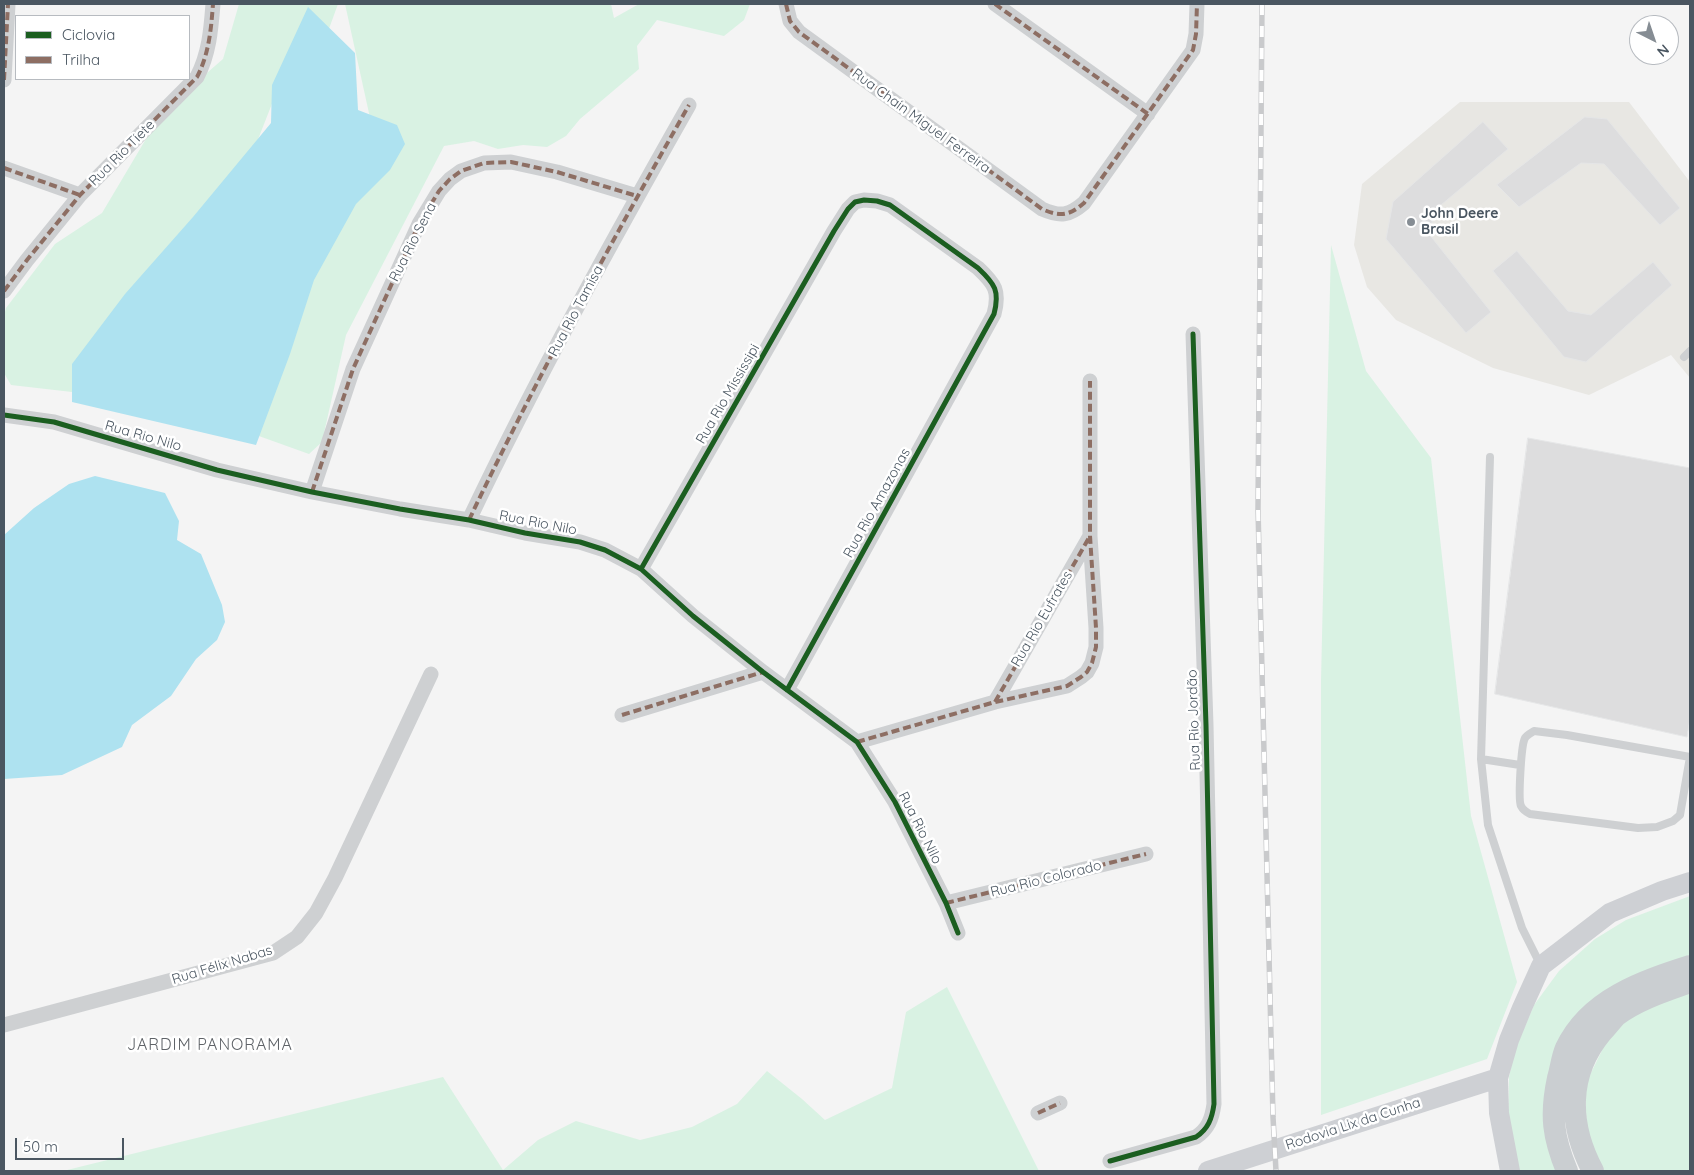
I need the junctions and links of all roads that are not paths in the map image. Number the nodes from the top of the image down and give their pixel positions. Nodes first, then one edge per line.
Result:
1 (8, 4) edge
2 (213, 4) edge
3 (995, 4) edge
4 (1197, 4) edge
5 (786, 8) edge
6 (4, 80) edge
7 (689, 105) dead end
8 (1148, 114) junction
9 (4, 168) edge
10 (80, 195) junction
11 (637, 196) junction
12 (4, 291) edge
13 (987, 328) joint
14 (1193, 334) dead end
15 (1090, 381) dead end
16 (4, 415) edge
17 (1490, 457) dead end
18 (312, 492) junction
19 (469, 520) junction
20 (1090, 536) junction
21 (641, 569) junction
22 (763, 672) junction
23 (431, 674) dead end
24 (787, 690) junction
25 (995, 702) junction
26 (622, 715) dead end
27 (857, 742) junction
28 (1690, 756) edge
29 (1481, 759) junction
30 (1520, 765) junction
31 (1146, 854) dead end
32 (1690, 882) edge
33 (946, 903) junction
34 (958, 933) dead end
35 (1541, 966) junction
36 (1690, 966) edge
37 (1690, 982) edge
38 (4, 1024) edge
39 (1498, 1078) junction
40 (1060, 1103) dead end
41 (1038, 1113) dead end
42 (1110, 1161) dead end
43 (1208, 1171) edge
44 (1510, 1171) edge
45 (1567, 1171) edge
46 (1593, 1171) edge

1 - 6 street
2 - 10 street, Rua Rio Tiete
3 - 8 street
4 - 8 street
5 - 8 street, Rua Chain Miguel Ferreira
7 - 11 street, Rua Rio Tamisa
9 - 10 street
10 - 12 street, Rua Rio Tiete
11 - 18 street, Rua Rio Sena
11 - 19 street, Rua Rio Tamisa
13 - 21 street, Rua Rio Mississipi
13 - 24 street, Rua Rio Amazonas
14 - 42 street, Rua Rio Jordão
15 - 20 street, Rua Rio Eufrates
16 - 18 street, Rua Rio Nilo
17 - 29 lane
18 - 19 street, Rua Rio Nilo
19 - 21 street, Rua Rio Nilo
20 - 25 street, Rua Rio Eufrates
20 - 25 street, Rua Rio Eufrates
21 - 22 street, Rua Rio Nilo
22 - 24 street, Rua Rio Nilo
22 - 26 street
23 - 38 street, Rua Félix Nabas
24 - 27 street, Rua Rio Nilo
25 - 27 street, Rua Rio Eufrates
27 - 33 street, Rua Rio Nilo
28 - 30 lane
28 - 30 lane
29 - 30 lane
29 - 35 lane
31 - 33 street, Rua Rio Colorado
32 - 35 main road
33 - 34 street, Rua Rio Nilo
35 - 39 main road
36 - 45 main road
37 - 46 main road
39 - 43 main road, Rodovia Lix da Cunha
39 - 44 main road
40 - 41 street

